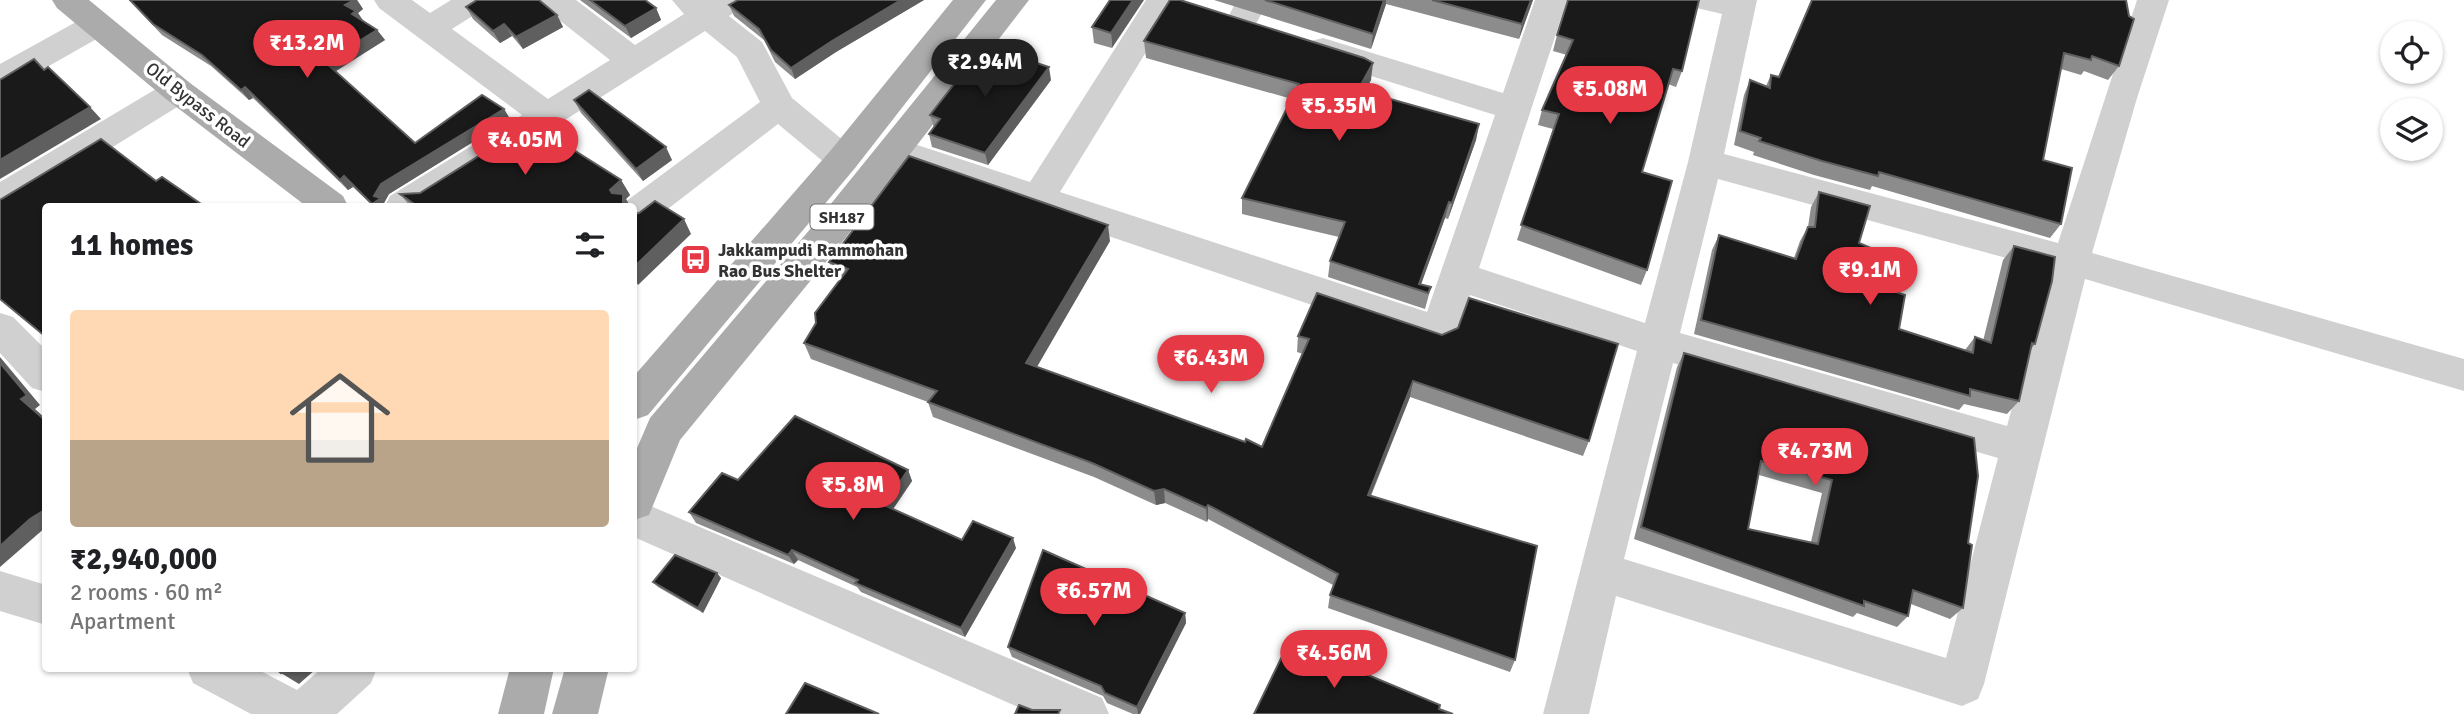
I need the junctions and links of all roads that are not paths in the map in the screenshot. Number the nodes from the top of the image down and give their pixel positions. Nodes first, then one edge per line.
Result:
1 (390, 0) edge
2 (474, 0) edge
3 (555, 0) edge
4 (970, 0) edge
5 (1013, 0) edge
6 (1162, 0) edge
7 (1551, 0) edge
8 (2153, 0) edge
9 (1729, 2) edge
10 (708, 5) edge
11 (87, 9) edge
12 (1234, 17) edge
13 (430, 28) junction
14 (634, 61) junction
15 (0, 79) edge
16 (178, 91) junction
17 (779, 106) junction
18 (1514, 109) junction
19 (546, 115) junction
20 (896, 150) junction
21 (843, 159) junction
22 (1705, 162) junction
23 (1039, 197) junction
24 (0, 199) edge
25 (326, 203) edge
26 (408, 203) edge
27 (637, 213) edge
28 (2071, 261) junction
29 (1458, 276) junction
30 (0, 328) edge
31 (1659, 343) junction
32 (42, 372) edge
33 (2464, 375) edge
34 (637, 399) edge
35 (649, 422) edge
36 (2020, 447) junction
37 (637, 486) edge
38 (637, 519) edge
39 (1600, 570) junction
40 (0, 591) edge
41 (42, 604) edge
42 (217, 672) edge
43 (351, 672) edge
44 (531, 672) edge
45 (586, 672) edge
46 (296, 714) edge
47 (304, 714) edge
48 (521, 714) edge
49 (575, 714) edge
50 (1086, 714) edge
51 (1566, 714) edge

1 - 13 street
2 - 13 street
3 - 14 street
4 - 21 main road, SH187
5 - 20 main road, SH187
6 - 23 street
7 - 18 street
8 - 28 street
9 - 22 street
10 - 14 street
10 - 17 street
11 - 15 street
11 - 16 main road, Old Bypass Road
12 - 18 street
13 - 19 street
14 - 19 street
16 - 24 street
16 - 25 main road, Old Bypass Road
17 - 21 street
17 - 27 street
18 - 29 street
19 - 26 street
20 - 23 street
20 - 35 main road, SH187
21 - 34 main road, SH187
22 - 28 street
22 - 31 street
23 - 29 street
28 - 33 street
28 - 36 street
29 - 31 street
30 - 32 street
31 - 36 street
31 - 39 street
35 - 37 main road, SH187
36 - 39 street
38 - 50 street
39 - 51 street
40 - 41 street
42 - 46 street
43 - 47 street
44 - 48 main road
45 - 49 main road

